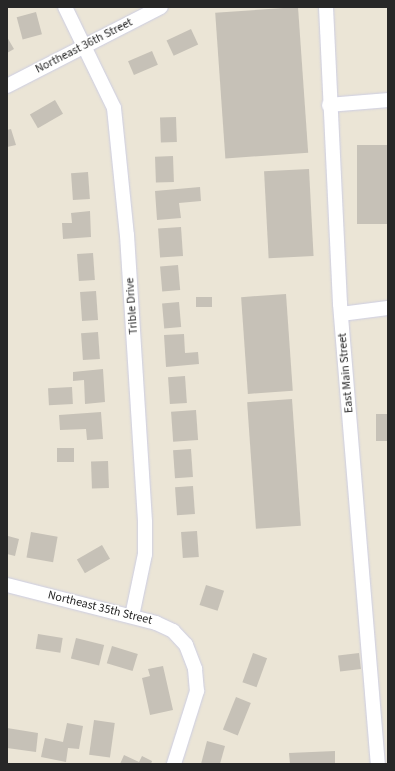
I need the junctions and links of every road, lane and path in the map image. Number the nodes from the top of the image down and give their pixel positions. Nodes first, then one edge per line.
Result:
1 (65, 7) edge
2 (161, 7) edge
3 (326, 7) edge
4 (85, 46) junction
5 (7, 86) edge
6 (388, 100) edge
7 (329, 105) junction
8 (388, 308) edge
9 (341, 314) junction
10 (7, 585) edge
11 (132, 616) junction
12 (382, 742) edge
13 (174, 764) edge
14 (378, 764) edge

1 - 4 street, Trible Drive
2 - 4 street, Northeast 36th Street
3 - 7 street, East Main Street
4 - 5 street, Northeast 36th Street
4 - 11 street, Trible Drive
6 - 7 street
7 - 9 street, East Main Street
8 - 9 street
9 - 12 street, East Main Street
10 - 11 street, Northeast 35th Street
11 - 13 street, Northeast 35th Street
12 - 14 street, East Main Street

